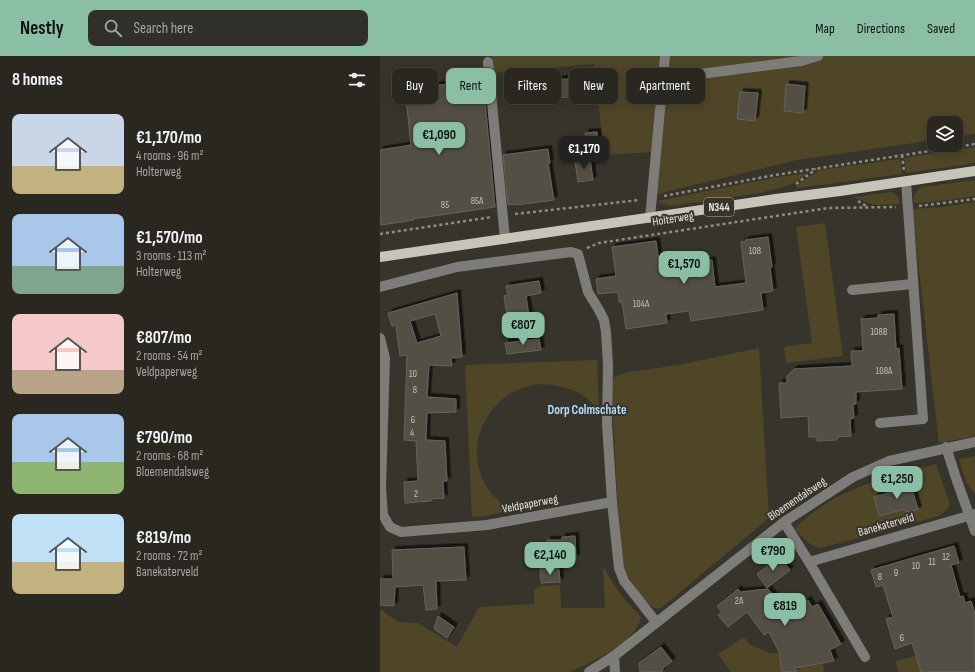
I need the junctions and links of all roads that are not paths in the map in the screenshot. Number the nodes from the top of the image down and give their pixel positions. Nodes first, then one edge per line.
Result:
1 (665, 56) edge
2 (818, 56) edge
3 (488, 62) dead end
4 (664, 68) edge
5 (705, 73) edge
6 (661, 104) edge
7 (975, 171) edge
8 (906, 181) junction
9 (650, 218) junction
10 (505, 239) junction
11 (380, 257) edge
12 (913, 284) junction
13 (380, 287) edge
14 (852, 290) dead end
15 (380, 338) edge
16 (880, 422) dead end
17 (975, 442) edge
18 (946, 447) junction
19 (380, 487) edge
20 (612, 502) junction
21 (972, 514) edge
22 (784, 522) junction
23 (975, 531) edge
24 (809, 562) junction
25 (656, 622) junction
26 (614, 656) junction
27 (865, 657) dead end
28 (589, 672) edge
29 (615, 672) edge

1 - 4 street, Holterweg
2 - 5 street
3 - 10 street
6 - 9 street, Holterweg
7 - 8 main road, Holterweg / N344
8 - 9 main road, Holterweg / N344
8 - 12 street
9 - 10 main road, Holterweg / N344
10 - 11 main road, Holterweg / N344
12 - 14 street
12 - 16 street
13 - 20 street
15 - 19 street, Veldpaperweg
17 - 18 street, Bloemendalsweg
18 - 21 street
18 - 22 street, Bloemendalsweg
19 - 20 street, Veldpaperweg
20 - 25 street
21 - 23 street
21 - 24 street, Banekaterveld
22 - 24 street
22 - 25 street, Bloemendalsweg
24 - 27 street
25 - 26 street, Bloemendalsweg
26 - 28 street, Bloemendalsweg
26 - 29 street

